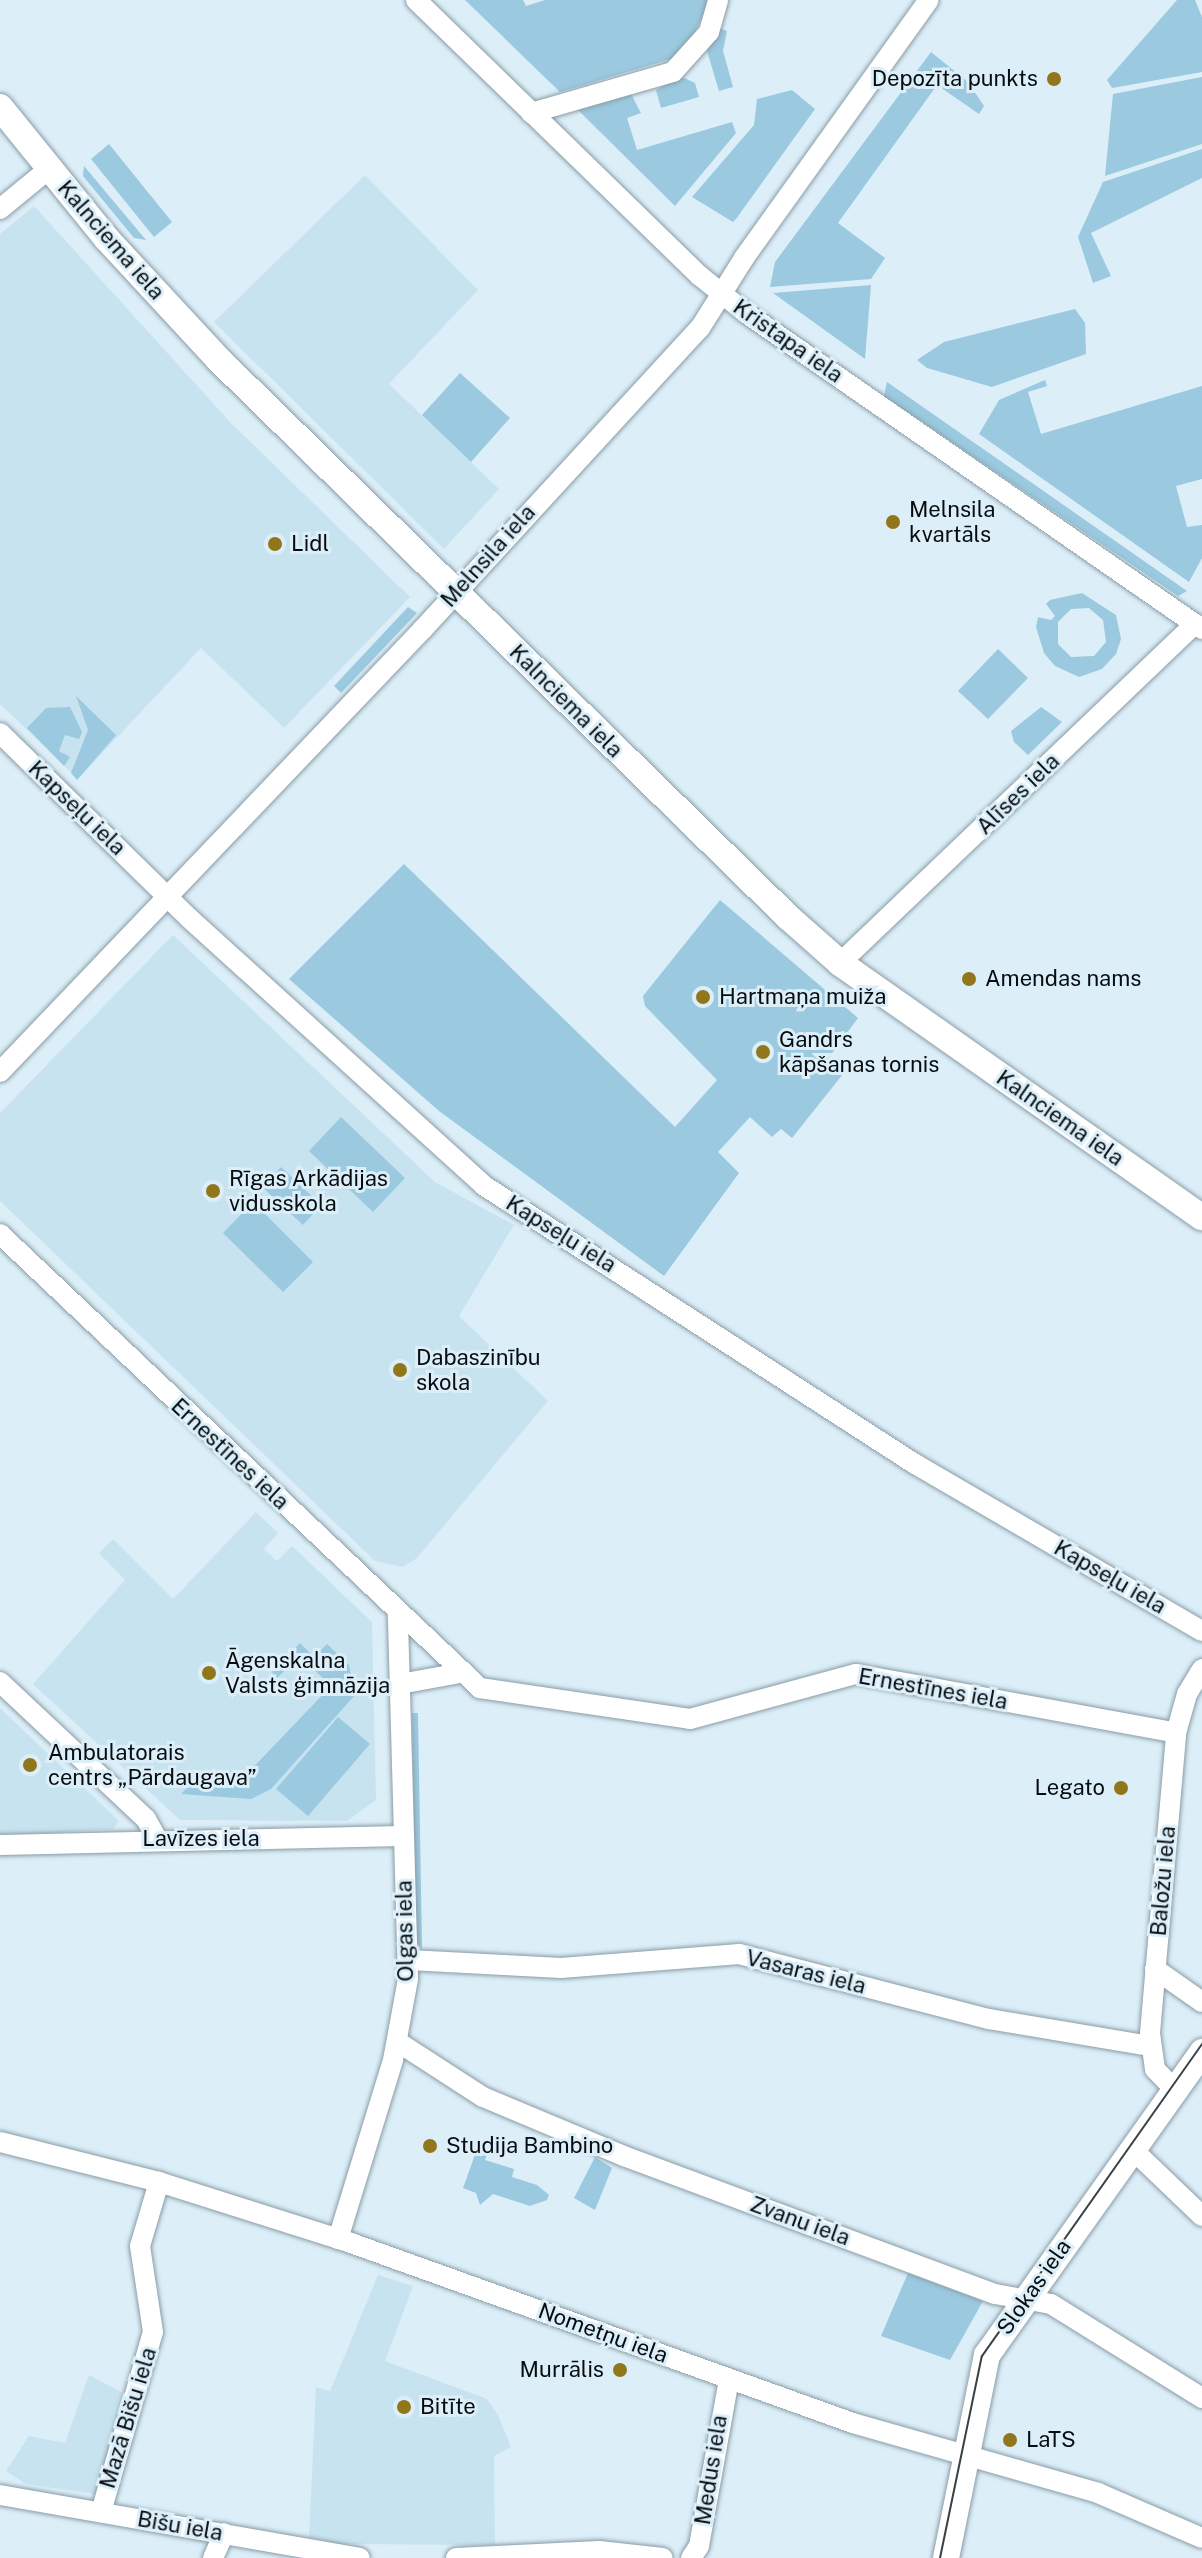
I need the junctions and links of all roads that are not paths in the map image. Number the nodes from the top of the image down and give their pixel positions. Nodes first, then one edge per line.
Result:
1 (416, 0) edge
2 (718, 0) edge
3 (929, 0) edge
4 (0, 107) edge
5 (531, 113) junction
6 (50, 168) junction
7 (0, 209) edge
8 (723, 295) junction
9 (456, 592) junction
10 (1199, 627) edge
11 (0, 733) edge
12 (168, 897) junction
13 (840, 963) junction
14 (0, 1072) edge
15 (1202, 1217) edge
16 (0, 1234) edge
17 (398, 1613) junction
18 (1202, 1631) edge
19 (1202, 1669) edge
20 (460, 1673) junction
21 (0, 1682) edge
22 (400, 1684) junction
23 (1176, 1733) junction
24 (403, 1836) junction
25 (157, 1839) junction
26 (0, 1845) edge
27 (409, 1960) junction
28 (1155, 1969) junction
29 (1202, 2002) edge
30 (398, 2042) junction
31 (1150, 2046) junction
32 (1202, 2052) edge
33 (1175, 2090) junction
34 (0, 2142) edge
35 (1132, 2149) junction
36 (159, 2182) junction
37 (1202, 2216) edge
38 (338, 2239) junction
39 (1026, 2298) junction
40 (729, 2380) junction
41 (1202, 2398) edge
42 (964, 2453) junction
43 (0, 2495) edge
44 (101, 2512) junction
45 (224, 2533) junction
46 (1202, 2538) edge
47 (213, 2558) edge
48 (342, 2558) edge
49 (360, 2558) edge
50 (456, 2558) edge
51 (663, 2558) edge
52 (691, 2558) edge
53 (946, 2558) edge

1 - 5 street, Kristapa iela
2 - 5 street
3 - 8 street, Melnsila iela
4 - 6 main road, Kalnciema iela
5 - 8 street, Kristapa iela
6 - 7 street
6 - 9 main road, Kalnciema iela
8 - 9 street, Melnsila iela
8 - 10 street, Kristapa iela
9 - 12 street, Melnsila iela
9 - 13 main road, Kalnciema iela
10 - 13 street, Alīses iela
11 - 12 street, Kapseļu iela
12 - 14 street, Melnsila iela
12 - 18 street, Kapseļu iela
13 - 15 main road, Kalnciema iela
16 - 17 street, Ernestīnes iela
17 - 20 street, Ernestīnes iela
17 - 22 street, Olgas iela
19 - 23 street, Baložu iela
20 - 22 street
20 - 23 street, Ernestīnes iela
21 - 25 street
22 - 24 street, Olgas iela
23 - 28 street, Baložu iela
24 - 25 street, Lavīzes iela
24 - 27 street, Olgas iela
25 - 26 street, Lavīzes iela
27 - 30 street, Olgas iela
27 - 31 street, Vasaras iela
28 - 29 street
28 - 31 street, Baložu iela
30 - 38 street, Olgas iela
30 - 39 street, Zvanu iela
31 - 33 street, Baložu iela
32 - 33 main road, Slokas iela
33 - 35 main road, Slokas iela
34 - 36 street, Nometņu iela
35 - 37 street
35 - 39 main road, Slokas iela
36 - 38 street, Nometņu iela
36 - 44 street, Mazā Bišu iela
38 - 40 street, Nometņu iela
39 - 41 street, Zvanu iela
39 - 42 main road, Slokas iela
40 - 42 street, Nometņu iela
40 - 52 street, Medus iela
42 - 46 street, Nometņu iela
42 - 53 main road, Slokas iela
43 - 44 street, Bišu iela
44 - 45 street, Bišu iela
45 - 47 street
45 - 48 street, Bišu iela
48 - 49 street, Bišu iela
50 - 51 street

